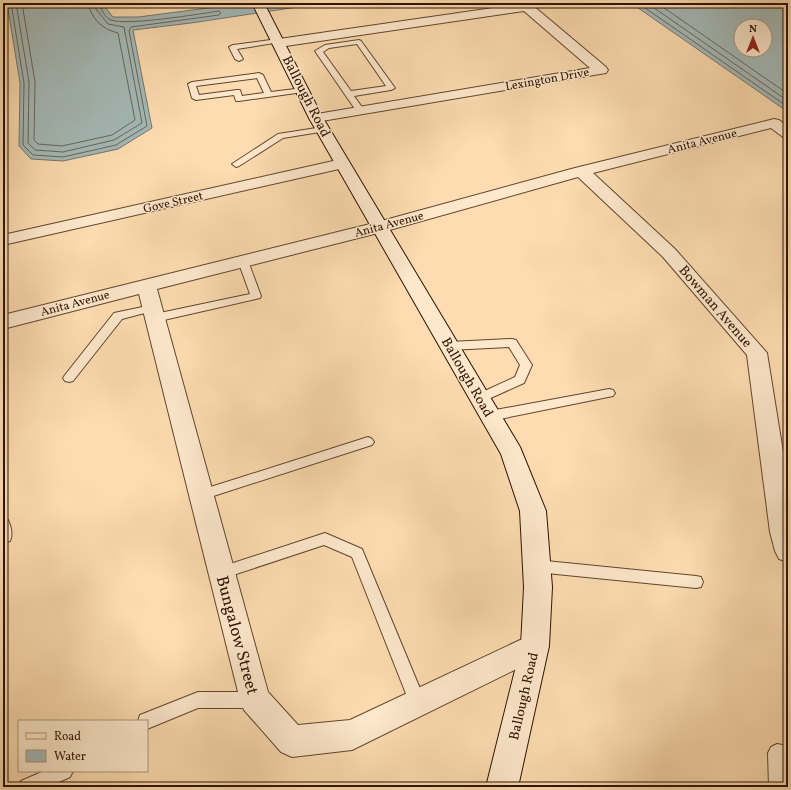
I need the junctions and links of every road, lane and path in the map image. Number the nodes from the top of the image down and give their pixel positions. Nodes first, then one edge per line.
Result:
1 (261, 9) edge
2 (279, 42) junction
3 (239, 59) dead end
4 (303, 90) junction
5 (349, 94) junction
6 (269, 95) junction
7 (360, 110) junction
8 (320, 124) junction
9 (788, 134) edge
10 (236, 164) dead end
11 (342, 164) junction
12 (581, 171) junction
13 (380, 227) junction
14 (3, 240) edge
15 (243, 261) junction
16 (151, 303) junction
17 (3, 322) edge
18 (449, 346) junction
19 (69, 378) dead end
20 (609, 393) dead end
21 (485, 407) junction
22 (368, 442) dead end
23 (201, 495) junction
24 (3, 524) edge
25 (3, 537) edge
26 (788, 551) edge
27 (536, 566) junction
28 (221, 572) junction
29 (696, 582) dead end
30 (535, 646) junction
31 (255, 700) junction
32 (418, 703) junction
33 (148, 720) edge
34 (788, 755) edge
35 (62, 772) edge
36 (27, 787) edge
37 (502, 787) edge
38 (778, 787) edge

1 - 2 street, Ballough Road
2 - 3 lane
2 - 4 street, Ballough Road
2 - 7 street, Lexington Drive
4 - 6 lane
4 - 8 street, Ballough Road
5 - 5 lane
5 - 7 lane
6 - 6 lane
7 - 8 street, Lexington Drive
8 - 10 lane
8 - 11 street, Ballough Road
9 - 12 street, Anita Avenue
11 - 13 street, Ballough Road
11 - 14 street, Gove Street
12 - 13 street, Anita Avenue
12 - 26 street, Bowman Avenue
13 - 15 street, Anita Avenue
13 - 18 street, Ballough Road
15 - 16 street, Anita Avenue
15 - 16 lane
16 - 17 street, Anita Avenue
16 - 19 lane
16 - 23 street, Bungalow Street
18 - 21 street, Ballough Road
18 - 21 lane
20 - 21 lane
21 - 27 street, Ballough Road
22 - 23 lane
23 - 28 street, Bungalow Street
24 - 25 lane
27 - 29 lane
27 - 30 street, Ballough Road
28 - 31 street, Bungalow Street
28 - 32 lane
30 - 32 street, Bungalow Street
30 - 37 street, Ballough Road
31 - 32 street, Bungalow Street
31 - 33 lane
34 - 38 lane
35 - 36 lane

